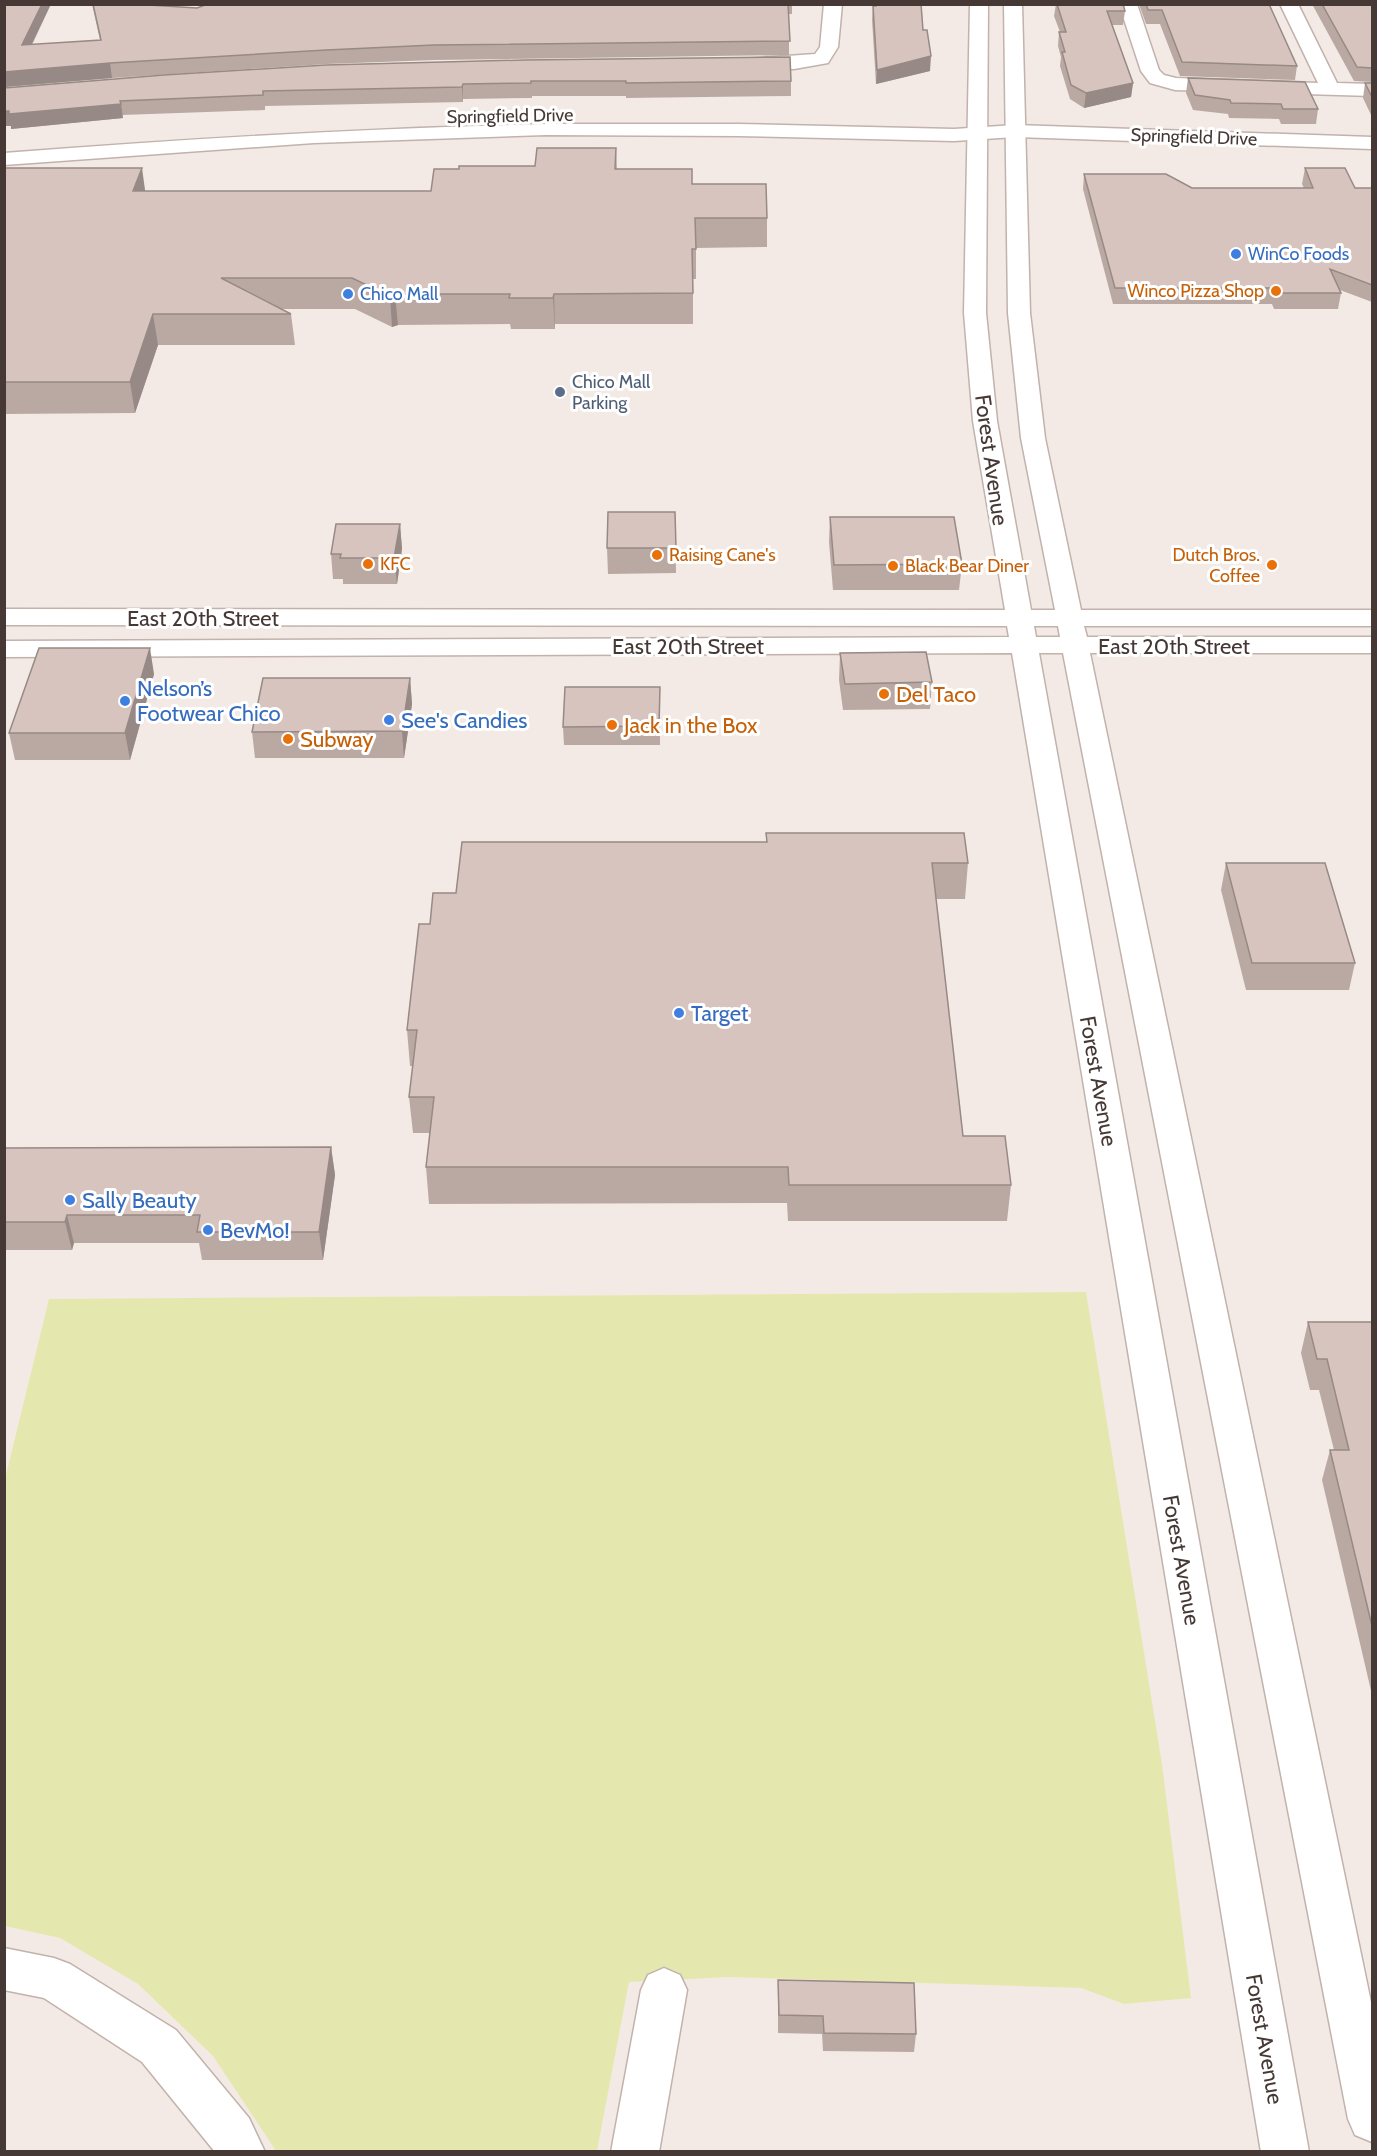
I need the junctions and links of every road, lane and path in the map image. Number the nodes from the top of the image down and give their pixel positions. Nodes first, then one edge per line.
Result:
1 (833, 4) edge
2 (979, 4) edge
3 (1013, 4) edge
4 (1128, 4) edge
5 (1289, 4) edge
6 (724, 65) edge
7 (1330, 89) junction
8 (1372, 90) edge
9 (977, 129) junction
10 (1015, 131) junction
11 (1372, 143) edge
12 (4, 145) edge
13 (4, 159) edge
14 (4, 617) edge
15 (518, 618) junction
16 (1372, 618) edge
17 (481, 619) junction
18 (1020, 632) junction
19 (1071, 632) junction
20 (1372, 645) edge
21 (480, 646) junction
22 (515, 646) junction
23 (4, 649) edge
24 (4, 1969) edge
25 (664, 1990) dead end
26 (1372, 2120) edge
27 (241, 2151) edge
28 (635, 2151) edge
29 (1285, 2151) edge

1 - 6 street
2 - 9 street, Forest Avenue
3 - 10 street, Forest Avenue
4 - 7 street
5 - 7 street
7 - 8 street
9 - 10 street, Springfield Drive
9 - 12 street, Springfield Drive
9 - 13 street, Springfield Drive
9 - 18 street, Forest Avenue
10 - 11 street, Springfield Drive
10 - 19 street, Forest Avenue
14 - 17 street, East 20th Street
15 - 17 street, East 20th Street
15 - 18 street, East 20th Street
15 - 22 street
16 - 19 street, East 20th Street
17 - 21 street
18 - 19 street, East 20th Street
18 - 22 street, East 20th Street
18 - 29 street, Forest Avenue
19 - 20 street, East 20th Street
19 - 26 street, Forest Avenue
21 - 22 street, East 20th Street
21 - 23 street, East 20th Street
24 - 27 street
25 - 28 street

